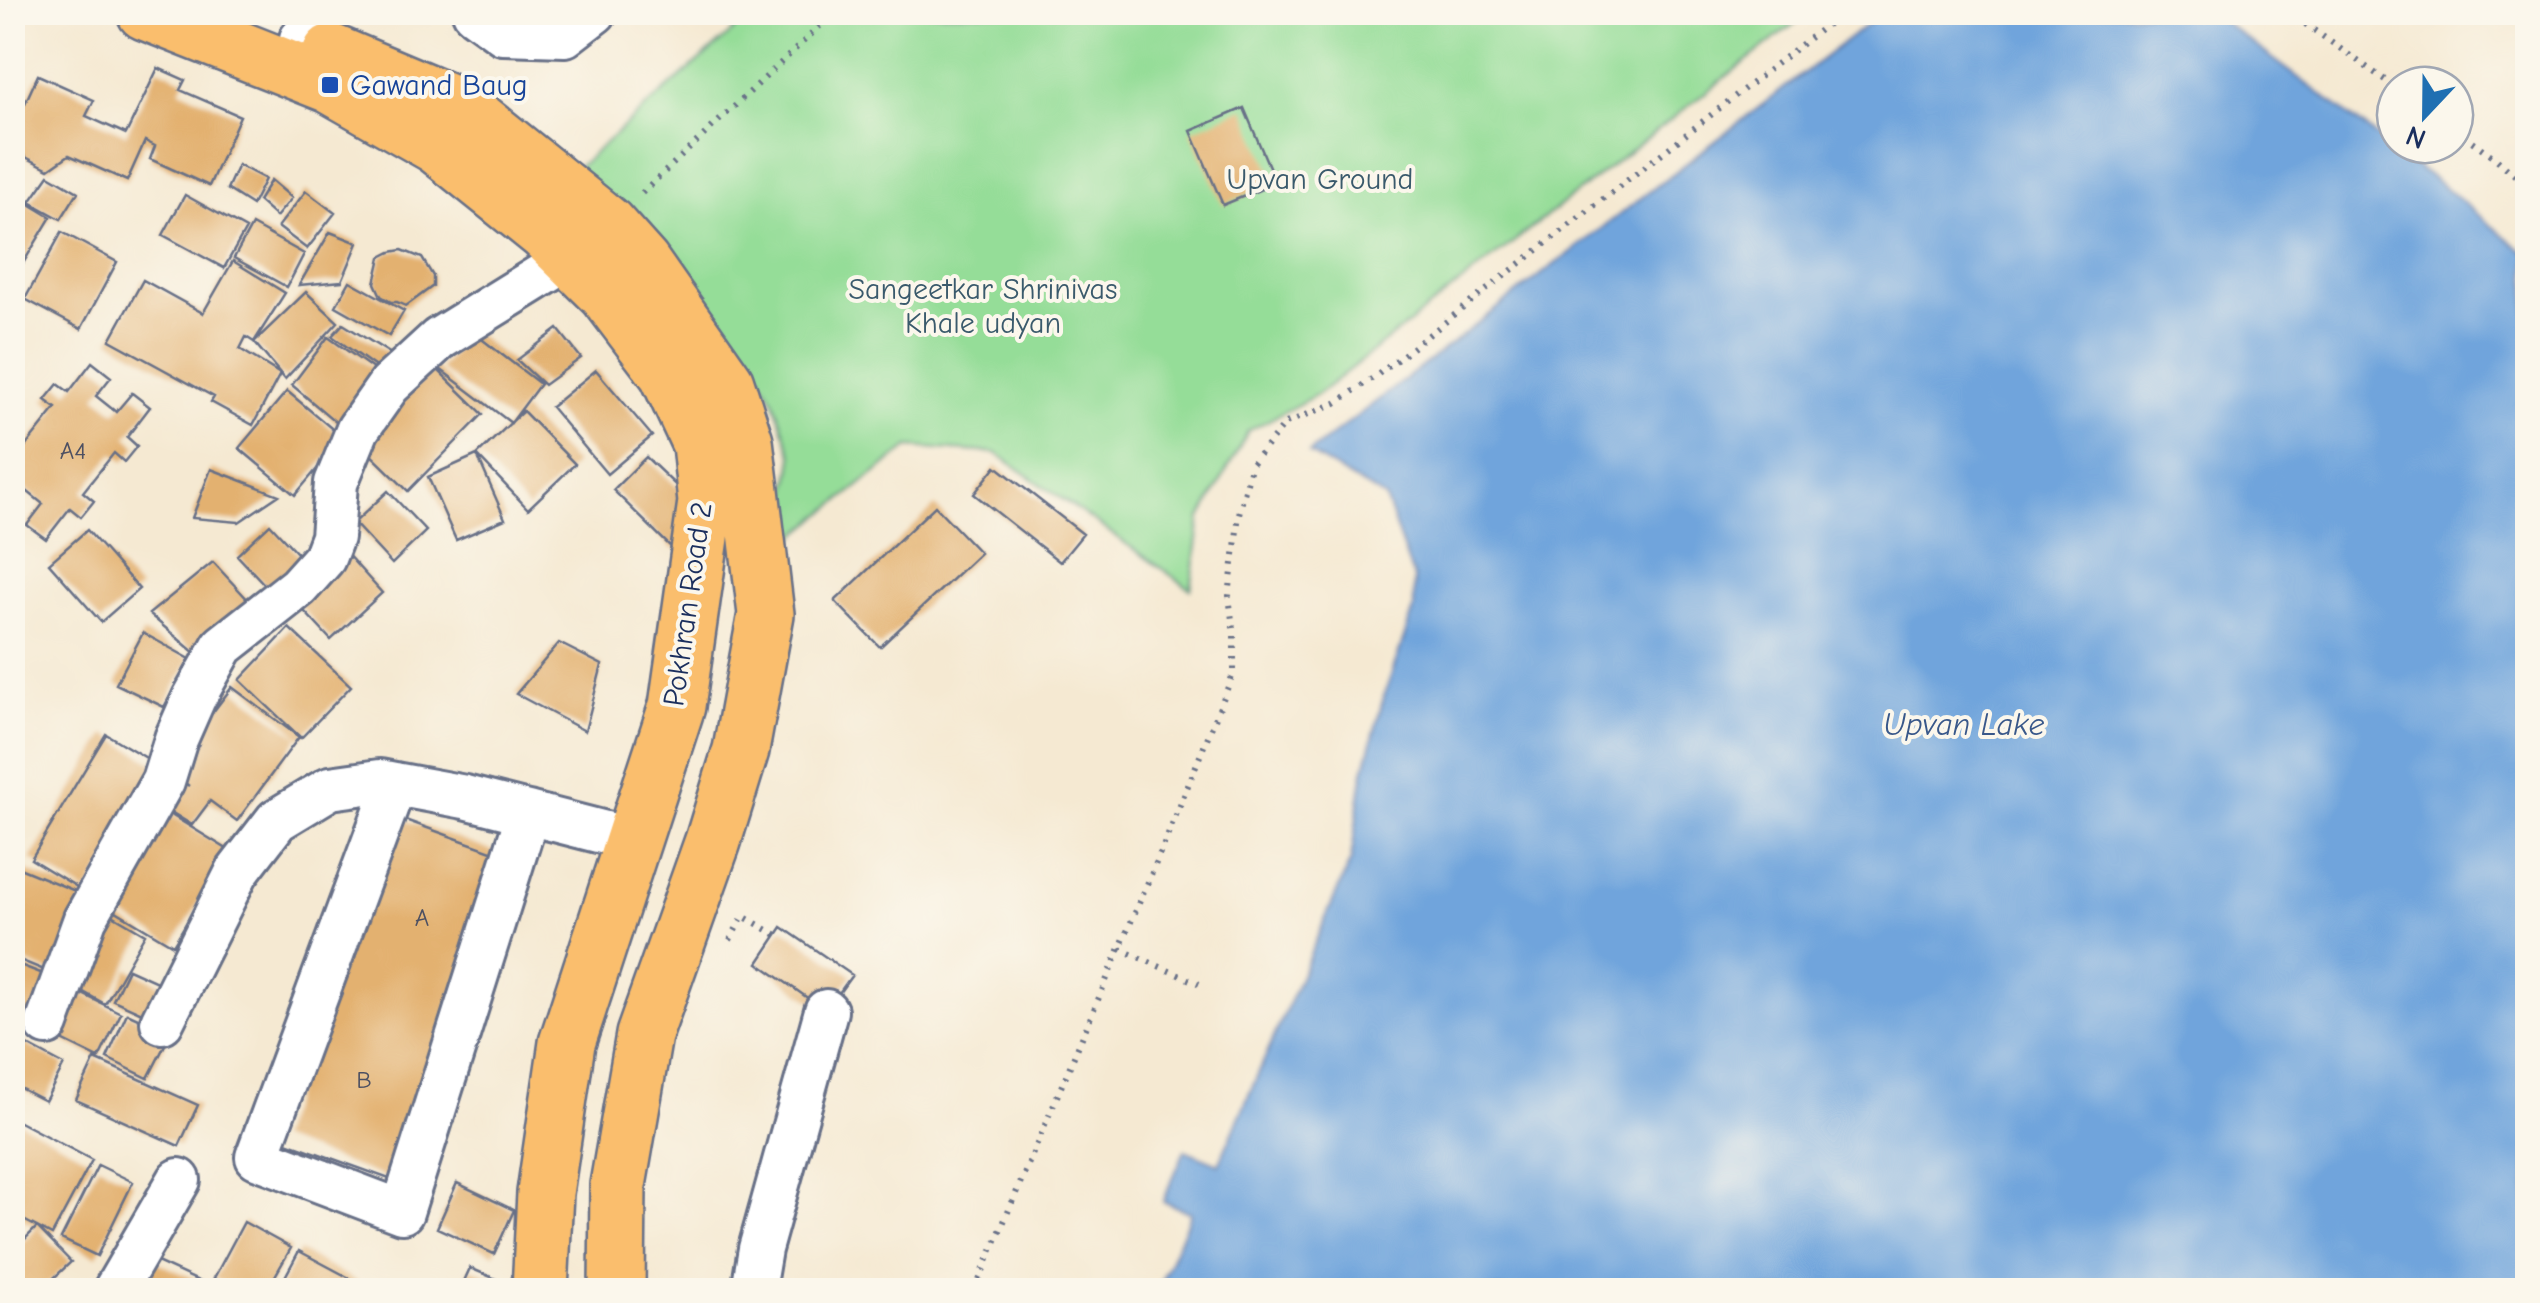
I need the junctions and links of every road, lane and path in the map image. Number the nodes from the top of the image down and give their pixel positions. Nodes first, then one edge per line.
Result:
1 (145, 12) edge
2 (236, 12) edge
3 (474, 12) edge
4 (595, 12) edge
5 (836, 12) edge
6 (1843, 12) edge
7 (2288, 12) edge
8 (313, 26) edge
9 (2375, 73) edge
10 (2475, 143) edge
11 (2528, 187) edge
12 (589, 241) junction
13 (395, 784) junction
14 (528, 814) junction
15 (633, 840) junction
16 (777, 935) dead end
17 (730, 941) dead end
18 (1120, 949) junction
19 (1204, 986) dead end
20 (826, 1011) dead end
21 (162, 1022) dead end
22 (46, 1024) dead end
23 (180, 1180) dead end
24 (115, 1290) edge
25 (540, 1290) edge
26 (617, 1290) edge
27 (753, 1290) edge
28 (976, 1290) edge

1 - 12 main road, Pokhran Road 2
2 - 8 main road, Pokhran Road 2
3 - 4 street
5 - 12 path
6 - 18 path
7 - 9 path
8 - 12 main road, Pokhran Road 2
10 - 11 path
12 - 15 main road, Pokhran Road 2
12 - 22 street
12 - 26 main road, Pokhran Road 2
13 - 14 street
13 - 14 street
13 - 21 street
14 - 15 street
15 - 25 main road, Pokhran Road 2
16 - 17 path
18 - 19 path
18 - 28 path
20 - 27 street
23 - 24 street

